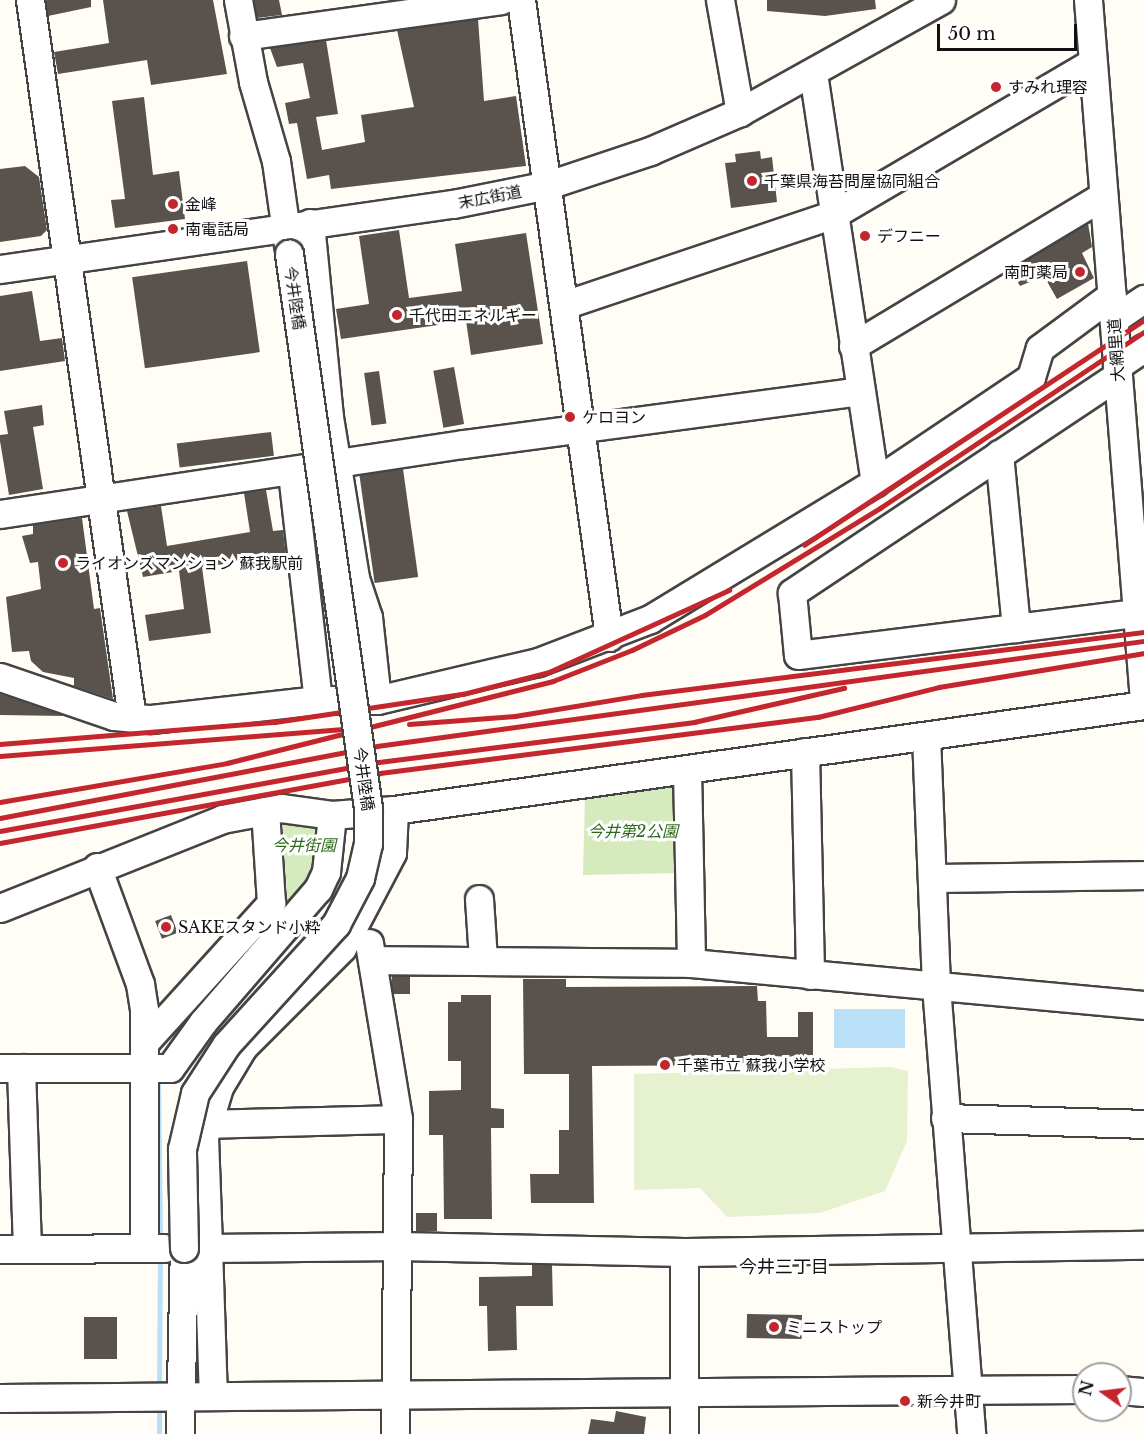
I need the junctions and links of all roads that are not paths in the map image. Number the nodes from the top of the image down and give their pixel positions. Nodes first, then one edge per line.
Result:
1 (30, 0) edge
2 (238, 0) edge
3 (501, 0) edge
4 (521, 0) edge
5 (720, 0) edge
6 (941, 0) edge
7 (1088, 0) edge
8 (417, 5) edge
9 (243, 36) junction
10 (1091, 63) junction
11 (813, 73) junction
12 (740, 111) junction
13 (548, 185) junction
14 (1103, 196) junction
15 (834, 214) junction
16 (297, 225) junction
17 (68, 260) junction
18 (0, 269) edge
19 (1144, 299) edge
20 (564, 305) junction
21 (1113, 307) junction
22 (853, 346) junction
23 (1144, 348) edge
24 (1117, 371) junction
25 (859, 391) junction
26 (580, 429) junction
27 (999, 454) junction
28 (336, 465) junction
29 (292, 473) junction
30 (1134, 480) edge
31 (875, 482) junction
32 (103, 501) junction
33 (0, 514) edge
34 (1140, 613) edge
35 (1016, 628) junction
36 (609, 637) junction
37 (1143, 673) edge
38 (0, 678) edge
39 (318, 700) junction
40 (377, 700) junction
41 (1144, 703) edge
42 (132, 718) junction
43 (926, 736) junction
44 (805, 753) junction
45 (687, 769) junction
46 (394, 810) junction
47 (265, 811) junction
48 (332, 815) junction
49 (97, 867) junction
50 (1144, 875) edge
51 (933, 878) junction
52 (479, 899) dead end
53 (0, 908) edge
54 (363, 913) junction
55 (255, 925) junction
56 (274, 944) junction
57 (372, 960) junction
58 (483, 960) junction
59 (691, 963) junction
60 (810, 975) junction
61 (936, 986) junction
62 (197, 988) junction
63 (1144, 1005) edge
64 (203, 1022) junction
65 (145, 1042) junction
66 (11, 1068) edge
67 (143, 1068) junction
68 (945, 1118) junction
69 (398, 1119) junction
70 (206, 1124) junction
71 (1144, 1124) edge
72 (1144, 1245) edge
73 (399, 1246) junction
74 (955, 1247) junction
75 (27, 1248) junction
76 (170, 1248) junction
77 (0, 1249) edge
78 (684, 1252) junction
79 (1072, 1389) edge
80 (968, 1390) junction
81 (684, 1392) junction
82 (394, 1395) junction
83 (213, 1396) junction
84 (181, 1397) junction
85 (0, 1398) edge
86 (180, 1434) edge
87 (395, 1434) edge
88 (684, 1434) edge
89 (971, 1434) edge

1 - 17 street
2 - 9 street
3 - 8 street
4 - 13 street
5 - 12 street
6 - 11 street, 末広街道
7 - 10 street, 大網里道
8 - 9 street
9 - 16 street
10 - 14 street, 大網里道
10 - 15 street
11 - 12 street, 末広街道
11 - 15 street
12 - 13 street, 末広街道
13 - 16 street, 末広街道
13 - 20 street
14 - 21 street, 大網里道
14 - 22 street
15 - 20 street
15 - 22 street
16 - 17 street, 末広街道
16 - 28 street
16 - 76 street, 今井陸橋, bridge
17 - 18 street, 末広街道
17 - 32 street
19 - 21 street
20 - 26 street
21 - 24 street, 大網里道
21 - 31 street
22 - 25 street
23 - 24 street
24 - 27 street
24 - 30 street, 大網里道
25 - 26 street
25 - 31 street
26 - 28 street
26 - 36 street
27 - 35 street
27 - 35 street
28 - 29 street
28 - 40 street
29 - 32 street
29 - 39 street
30 - 34 street, 大網里道
31 - 36 street
32 - 33 street
32 - 42 street
34 - 35 street
34 - 37 street, 大網里道
36 - 40 street
37 - 41 street, 大網里道
38 - 42 street
39 - 40 street
39 - 42 street
41 - 43 street
43 - 44 street
43 - 51 street
44 - 45 street
44 - 60 street
45 - 46 street
45 - 59 street
46 - 48 street
46 - 54 street
47 - 48 street
47 - 49 street
47 - 55 street
48 - 56 street
49 - 53 street
49 - 65 street
50 - 51 street
51 - 61 street
52 - 58 street
54 - 57 street
54 - 70 street
55 - 56 street
55 - 62 street
56 - 64 street
57 - 58 street
57 - 69 street
58 - 59 street
59 - 60 street
60 - 61 street
61 - 63 street
61 - 68 street
62 - 64 street
62 - 65 street
64 - 67 street
65 - 67 street
66 - 67 street
66 - 75 street
67 - 76 street
68 - 71 street
68 - 74 street
69 - 70 street
69 - 73 street
70 - 76 street
72 - 74 street
73 - 76 street
73 - 78 street
73 - 82 street
74 - 78 street
74 - 80 street
75 - 76 street
75 - 77 street
76 - 83 street
76 - 84 street
78 - 81 street
79 - 80 street
80 - 81 street
80 - 89 street
81 - 82 street
81 - 88 street
82 - 83 street
82 - 87 street
83 - 84 street
84 - 85 street
84 - 86 street

